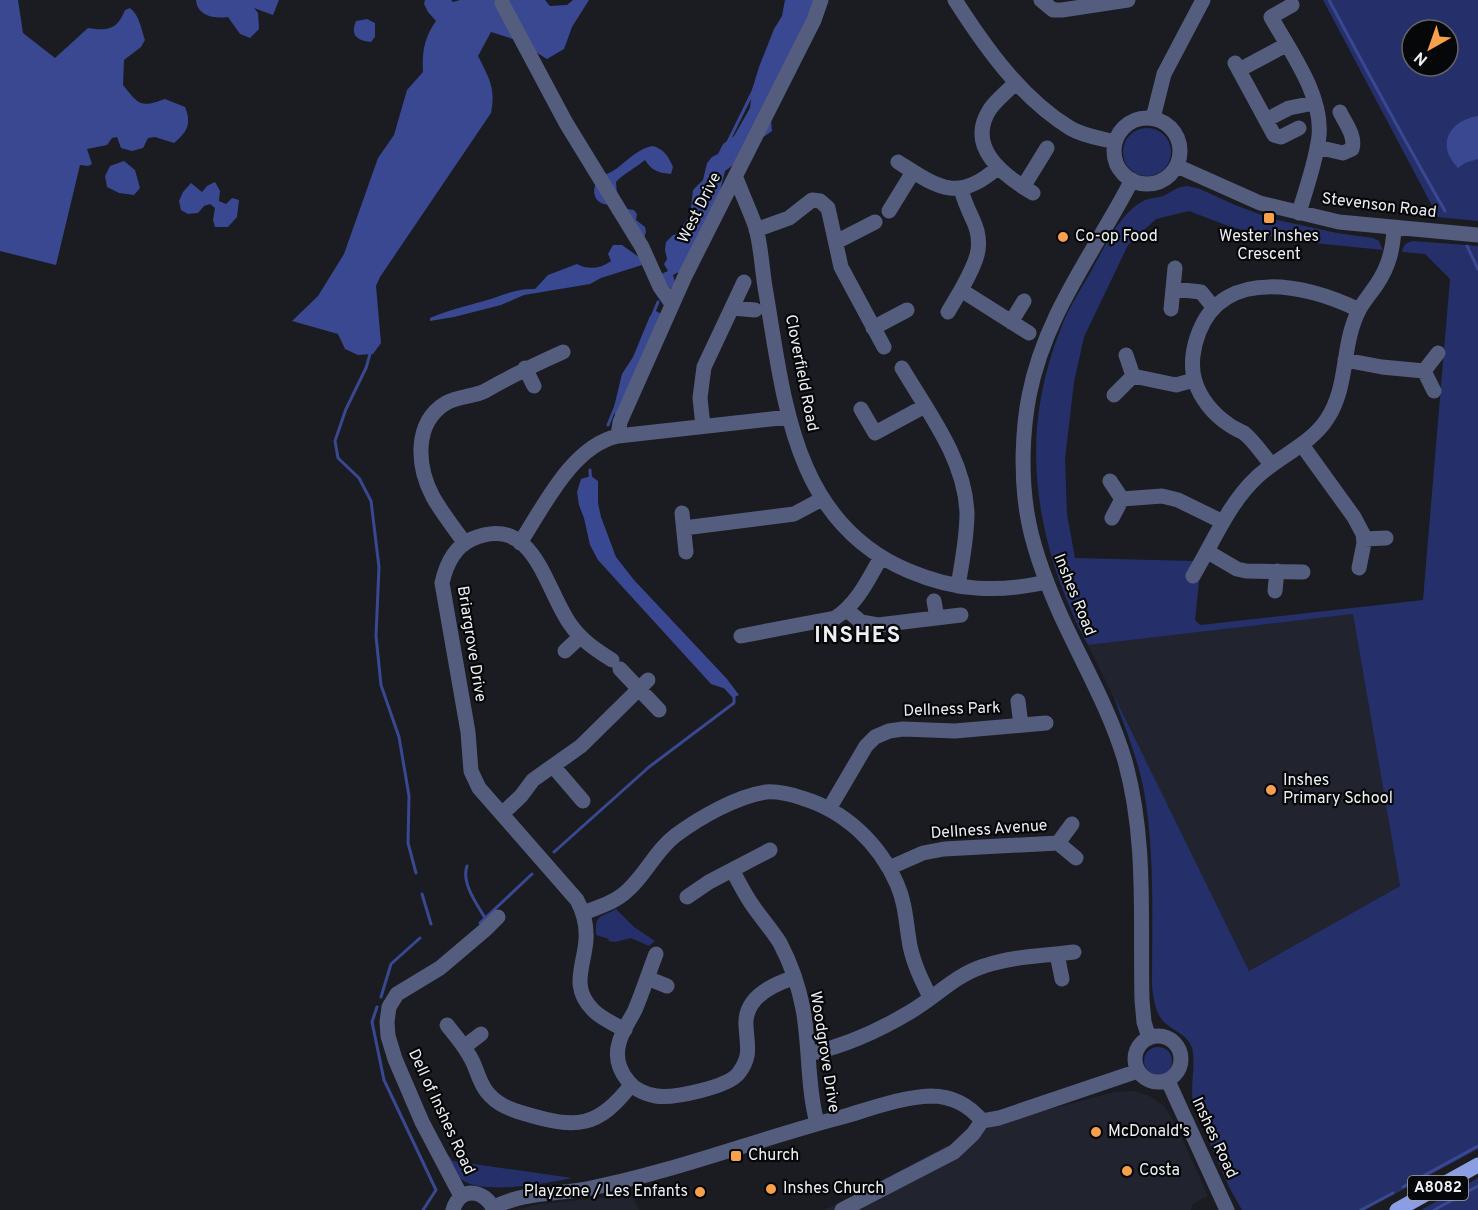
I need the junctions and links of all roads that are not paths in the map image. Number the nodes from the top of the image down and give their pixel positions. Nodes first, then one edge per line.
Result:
1 (821, 0) edge
2 (956, 0) edge
3 (1041, 0) edge
4 (1126, 0) edge
5 (1203, 0) edge
6 (502, 3) dead end
7 (1292, 5) dead end
8 (1287, 45) junction
9 (1016, 82) junction
10 (1314, 103) junction
11 (1340, 112) dead end
12 (1153, 118) junction
13 (1266, 120) junction
14 (1299, 128) dead end
15 (1115, 141) junction
16 (1317, 147) junction
17 (1047, 148) dead end
18 (898, 162) dead end
19 (1177, 165) junction
20 (997, 168) junction
21 (914, 172) junction
22 (736, 178) junction
23 (1131, 180) junction
24 (961, 189) junction
25 (889, 211) dead end
26 (1299, 213) junction
27 (875, 222) dead end
28 (1394, 228) junction
29 (756, 230) junction
30 (1478, 235) edge
31 (836, 242) junction
32 (1175, 268) dead end
33 (744, 282) dead end
34 (1174, 289) junction
35 (962, 290) junction
36 (1024, 301) dead end
37 (672, 304) junction
38 (732, 308) junction
39 (1214, 308) junction
40 (1171, 309) dead end
41 (755, 310) dead end
42 (908, 310) dead end
43 (1359, 310) junction
44 (948, 312) dead end
45 (1011, 322) junction
46 (873, 328) junction
47 (1029, 333) dead end
48 (884, 347) dead end
49 (563, 352) dead end
50 (1438, 353) dead end
51 (1126, 355) dead end
52 (1345, 360) junction
53 (525, 368) junction
54 (902, 368) dead end
55 (1424, 370) junction
56 (1133, 376) junction
57 (1194, 380) junction
58 (534, 386) dead end
59 (1434, 391) dead end
60 (1114, 395) dead end
61 (925, 406) junction
62 (861, 409) dead end
63 (789, 417) junction
64 (703, 426) junction
65 (615, 436) junction
66 (1302, 445) junction
67 (1271, 464) junction
68 (1110, 481) dead end
69 (822, 499) junction
70 (1122, 499) junction
71 (1112, 518) dead end
72 (1223, 522) junction
73 (1386, 538) dead end
74 (1364, 540) junction
75 (464, 542) junction
76 (520, 543) junction
77 (686, 552) dead end
78 (1208, 552) junction
79 (881, 557) junction
80 (1359, 568) dead end
81 (1277, 571) junction
82 (1303, 572) dead end
83 (1192, 576) dead end
84 (1047, 582) junction
85 (958, 586) junction
86 (1275, 591) dead end
87 (934, 601) dead end
88 (847, 610) junction
89 (961, 615) dead end
90 (937, 618) junction
91 (741, 636) dead end
92 (580, 637) junction
93 (565, 651) dead end
94 (644, 685) junction
95 (1018, 701) dead end
96 (659, 710) dead end
97 (1046, 723) dead end
98 (1021, 725) junction
99 (553, 766) junction
100 (583, 801) dead end
101 (829, 809) junction
102 (502, 814) junction
103 (1072, 824) dead end
104 (1058, 843) junction
105 (770, 850) dead end
106 (1076, 858) dead end
107 (889, 868) junction
108 (732, 870) junction
109 (687, 897) dead end
110 (584, 912) junction
111 (498, 917) dead end
112 (1074, 952) dead end
113 (656, 954) dead end
114 (1057, 954) junction
115 (647, 978) junction
116 (793, 978) junction
117 (1062, 979) dead end
118 (667, 986) dead end
119 (930, 997) junction
120 (447, 1025) dead end
121 (625, 1030) junction
122 (481, 1034) dead end
123 (1149, 1038) junction
124 (464, 1047) junction
125 (809, 1054) junction
126 (1138, 1071) junction
127 (1168, 1081) junction
128 (632, 1085) junction
129 (982, 1121) junction
130 (817, 1123) junction
131 (1478, 1165) edge
132 (461, 1196) junction
133 (493, 1209) edge
134 (453, 1210) edge
135 (842, 1210) edge
136 (1227, 1210) edge
137 (1397, 1210) edge

1 - 22 street, West Drive
2 - 9 street
3 - 4 street
5 - 12 street
6 - 37 street
7 - 8 street
8 - 10 street
8 - 13 street
9 - 15 street
9 - 20 street
10 - 13 street
10 - 16 street
11 - 16 street
12 - 15 street
12 - 19 street
13 - 14 street
15 - 23 street
16 - 26 street
17 - 20 street
18 - 21 street
19 - 23 street
19 - 26 street, Stevenson Road
20 - 24 street
21 - 24 street
21 - 25 street
22 - 29 street, Cloverfield Road
22 - 37 street, West Drive
23 - 84 street, Inshes Road
24 - 35 street
26 - 28 street, Stevenson Road
27 - 31 street
28 - 30 street, Stevenson Road
28 - 43 street
29 - 31 street
29 - 63 street, Cloverfield Road
31 - 46 street
32 - 34 street
33 - 38 street
34 - 39 street
34 - 40 street
35 - 44 street
35 - 45 street
36 - 45 street
37 - 65 street, West Drive
38 - 41 street
38 - 64 street
39 - 43 street
39 - 57 street
42 - 46 street
43 - 52 street
45 - 47 street
46 - 48 street
49 - 53 street
50 - 55 street
51 - 56 street
52 - 55 street
52 - 66 street
53 - 58 street
53 - 75 street
54 - 61 street
55 - 59 street
56 - 57 street
56 - 60 street
57 - 67 street
61 - 62 street
61 - 85 street
63 - 64 street
63 - 69 street, Cloverfield Road
64 - 65 street
65 - 76 street
66 - 67 street
66 - 74 street
67 - 72 street
68 - 70 street
69 - 77 street
69 - 79 street, Cloverfield Road
70 - 71 street
70 - 72 street
72 - 78 street
73 - 74 street
74 - 80 street
75 - 76 street
75 - 102 street, Briargrove Drive
76 - 92 street
78 - 81 street
78 - 83 street
79 - 85 street, Cloverfield Road
79 - 88 street
81 - 82 street
81 - 86 street
84 - 85 street, Cloverfield Road
84 - 123 street, Inshes Road
87 - 90 street
88 - 90 street
88 - 91 street
89 - 90 street
92 - 93 street
92 - 94 street
94 - 96 street
94 - 99 street
95 - 98 street
97 - 98 street, Dellness Park
98 - 101 street, Dellness Park
99 - 100 street
99 - 102 street
101 - 107 street
101 - 110 street
102 - 110 street, Briargrove Drive
103 - 104 street
104 - 106 street
104 - 107 street, Dellness Avenue
105 - 108 street
107 - 119 street
108 - 109 street
108 - 116 street
110 - 121 street
111 - 132 street, Dell of Inshes Road
112 - 114 street
113 - 115 street
114 - 117 street
114 - 119 street
115 - 118 street
115 - 121 street
116 - 125 street, Woodgrove Drive
116 - 128 street, Woodgrove Drive
119 - 125 street
120 - 124 street
121 - 128 street
122 - 124 street
123 - 126 street
123 - 127 street
124 - 128 street
125 - 130 street, Woodgrove Drive
126 - 127 street
126 - 129 street
127 - 136 street, Inshes Road
129 - 130 street
129 - 135 street
130 - 133 street
131 - 137 main road, A8082
132 - 133 street
132 - 134 street

